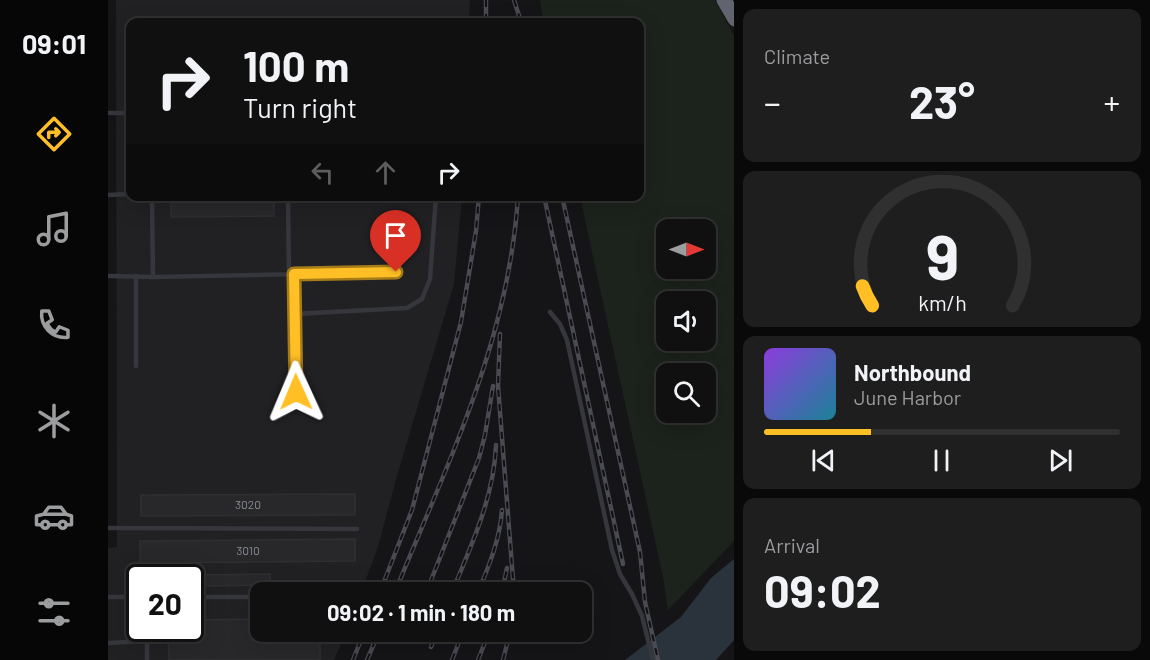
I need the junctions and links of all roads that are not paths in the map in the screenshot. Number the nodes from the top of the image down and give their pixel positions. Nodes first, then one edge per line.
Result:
1 (724, 0) edge
2 (734, 17) edge
3 (108, 113) edge
4 (126, 113) edge
5 (126, 194) edge
6 (108, 195) edge
7 (152, 201) edge
8 (288, 201) edge
9 (436, 201) edge
10 (396, 272) dead end
11 (291, 274) junction
12 (108, 276) edge
13 (136, 276) junction
14 (153, 277) junction
15 (550, 312) dead end
16 (294, 314) junction
17 (136, 366) dead end
18 (296, 392) dead end
19 (108, 528) edge
20 (357, 529) dead end
21 (108, 597) edge
22 (126, 597) edge
23 (204, 597) edge
24 (250, 597) edge
25 (147, 642) joint
26 (108, 643) edge
27 (147, 660) edge
28 (653, 660) edge

1 - 2 highway
3 - 4 lane
5 - 6 lane
7 - 14 lane
8 - 11 lane
9 - 16 lane
10 - 11 lane
11 - 14 lane
11 - 16 lane
12 - 13 lane
13 - 14 lane
13 - 17 lane
15 - 28 lane
16 - 18 lane
19 - 20 lane
21 - 22 lane
23 - 24 lane
25 - 26 lane
25 - 27 lane

